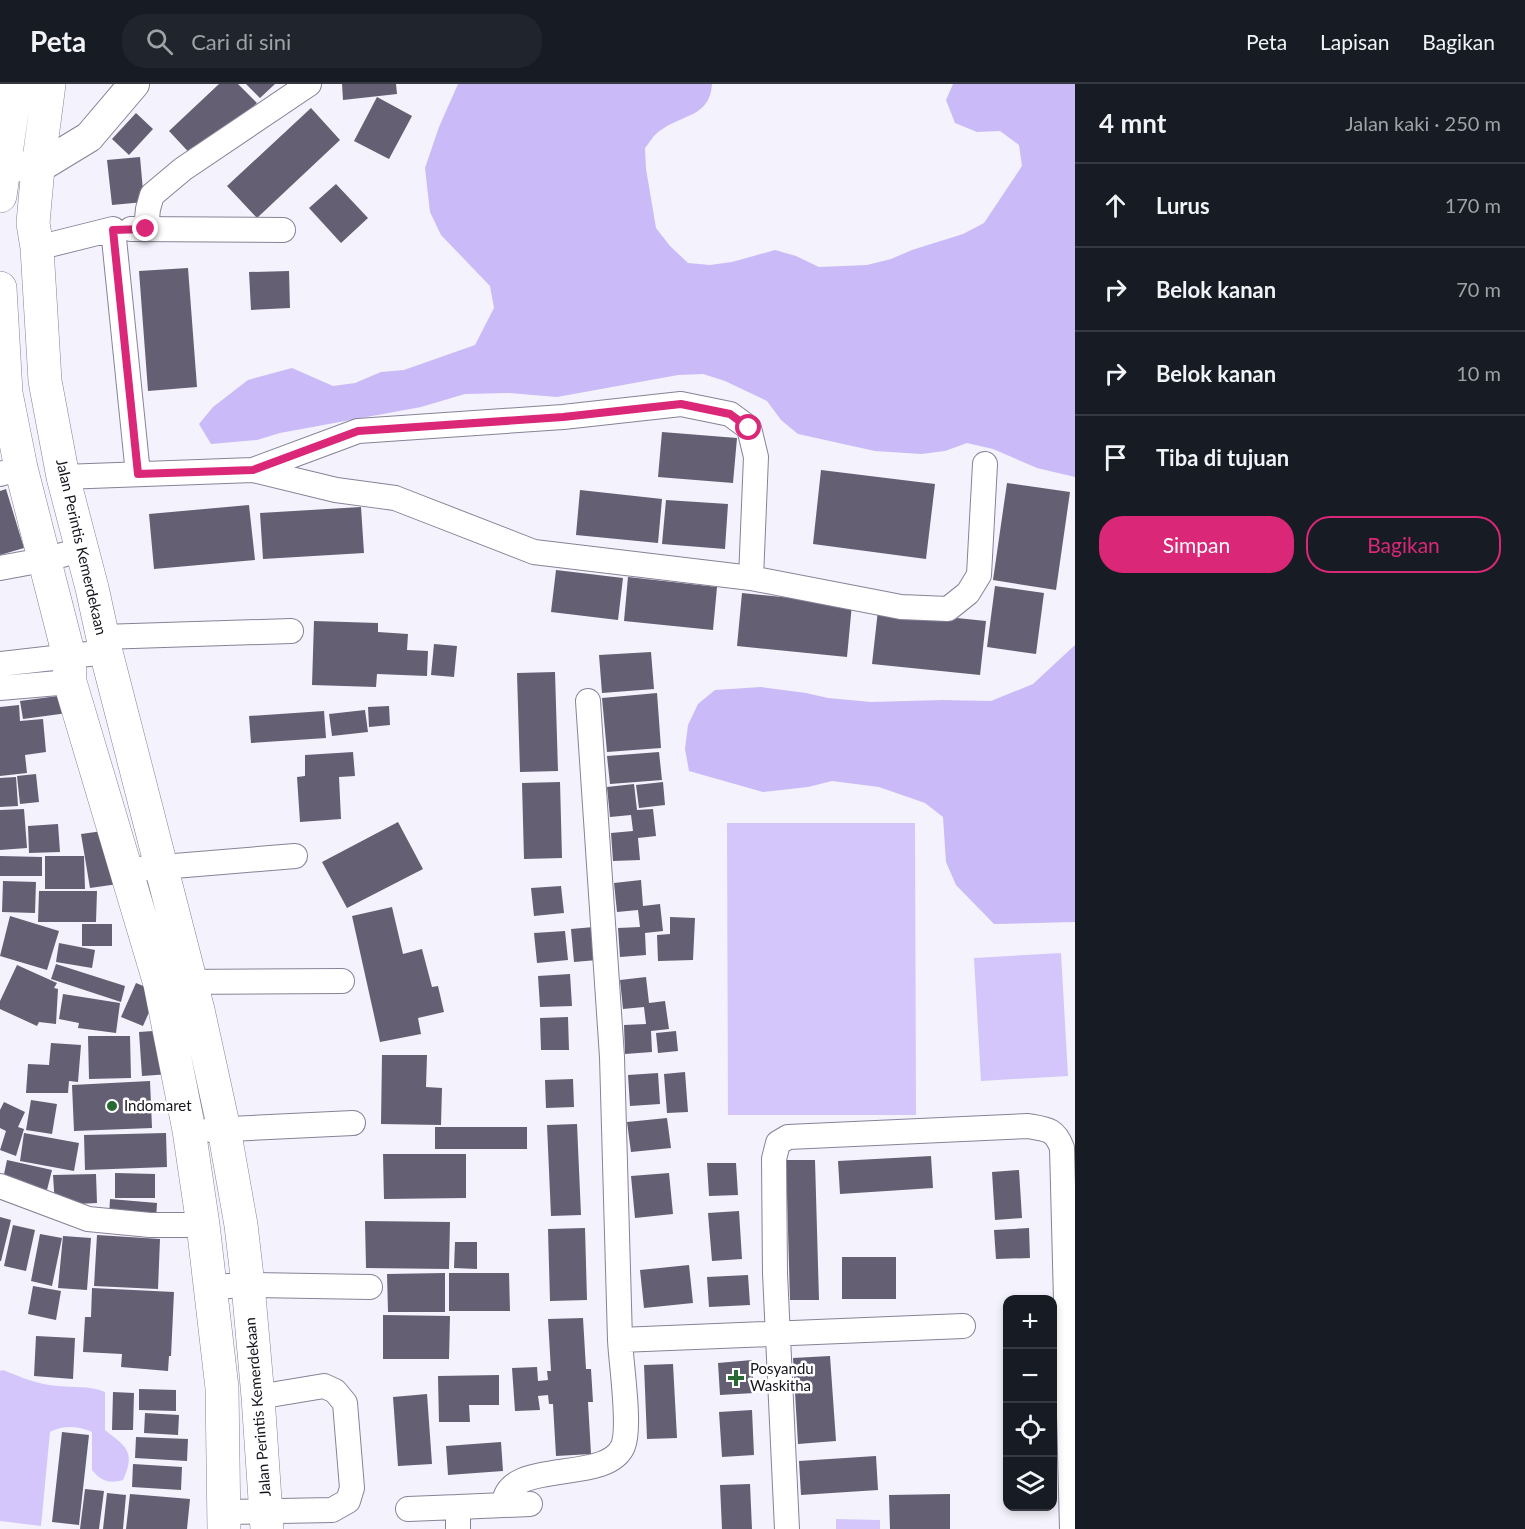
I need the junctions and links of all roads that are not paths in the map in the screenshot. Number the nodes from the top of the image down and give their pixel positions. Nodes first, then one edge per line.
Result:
1 (16, 84) edge
2 (48, 84) edge
3 (134, 84) edge
4 (309, 84) edge
5 (38, 168) junction
6 (1, 175) edge
7 (146, 229) junction
8 (113, 230) junction
9 (283, 230) dead end
10 (35, 236) junction
11 (1, 307) edge
12 (985, 464) dead end
13 (253, 470) junction
14 (11, 471) edge
15 (138, 474) junction
16 (63, 477) junction
17 (81, 550) junction
18 (44, 560) junction
19 (0, 568) edge
20 (751, 578) junction
21 (291, 631) dead end
22 (104, 645) junction
23 (0, 664) edge
24 (69, 669) junction
25 (0, 688) edge
26 (588, 701) dead end
27 (296, 856) dead end
28 (160, 866) junction
29 (126, 870) junction
30 (342, 981) dead end
31 (175, 982) junction
32 (353, 1123) dead end
33 (224, 1129) junction
34 (189, 1130) junction
35 (0, 1186) edge
36 (203, 1225) junction
37 (248, 1285) junction
38 (210, 1287) junction
39 (370, 1287) dead end
40 (963, 1326) dead end
41 (779, 1334) junction
42 (620, 1340) junction
43 (258, 1397) junction
44 (530, 1504) dead end
45 (504, 1505) junction
46 (408, 1509) dead end
47 (458, 1518) edge
48 (267, 1520) edge
49 (224, 1521) edge
50 (787, 1529) edge
51 (1072, 1529) edge

1 - 6 highway
2 - 5 highway, Jalan Perintis Kemerdekaan
3 - 5 main road
4 - 7 street
5 - 6 main road
5 - 10 highway, Jalan Perintis Kemerdekaan
7 - 8 street
7 - 9 street
8 - 10 street
8 - 15 street
10 - 16 highway, Jalan Perintis Kemerdekaan
11 - 14 highway, Jalan Perintis Kemerdekaan
12 - 20 street
13 - 15 street
13 - 20 street
13 - 20 street
14 - 18 highway, Jalan Perintis Kemerdekaan
15 - 16 street
16 - 17 highway, Jalan Perintis Kemerdekaan
17 - 18 street
17 - 22 highway, Jalan Perintis Kemerdekaan
18 - 19 street
18 - 24 highway, Jalan Perintis Kemerdekaan
21 - 22 street
22 - 24 street
22 - 28 highway, Jalan Perintis Kemerdekaan
23 - 24 street
24 - 25 street
24 - 29 highway, Jalan Perintis Kemerdekaan
26 - 42 street
27 - 28 street
28 - 29 street
28 - 31 highway, Jalan Perintis Kemerdekaan
29 - 31 highway, Jalan Perintis Kemerdekaan
30 - 31 street
31 - 33 highway, Jalan Perintis Kemerdekaan
31 - 34 highway, Jalan Perintis Kemerdekaan
32 - 33 street
33 - 34 street
33 - 37 highway, Jalan Perintis Kemerdekaan
34 - 36 highway, Jalan Perintis Kemerdekaan
35 - 36 street
36 - 38 highway, Jalan Perintis Kemerdekaan
37 - 38 street
37 - 39 street
37 - 43 highway, Jalan Perintis Kemerdekaan
38 - 49 highway, Jalan Perintis Kemerdekaan
40 - 41 street
41 - 42 street
41 - 50 street
41 - 51 street
42 - 45 street
43 - 48 highway, Jalan Perintis Kemerdekaan
43 - 48 street
44 - 45 street
45 - 47 street
46 - 47 street
48 - 49 street

